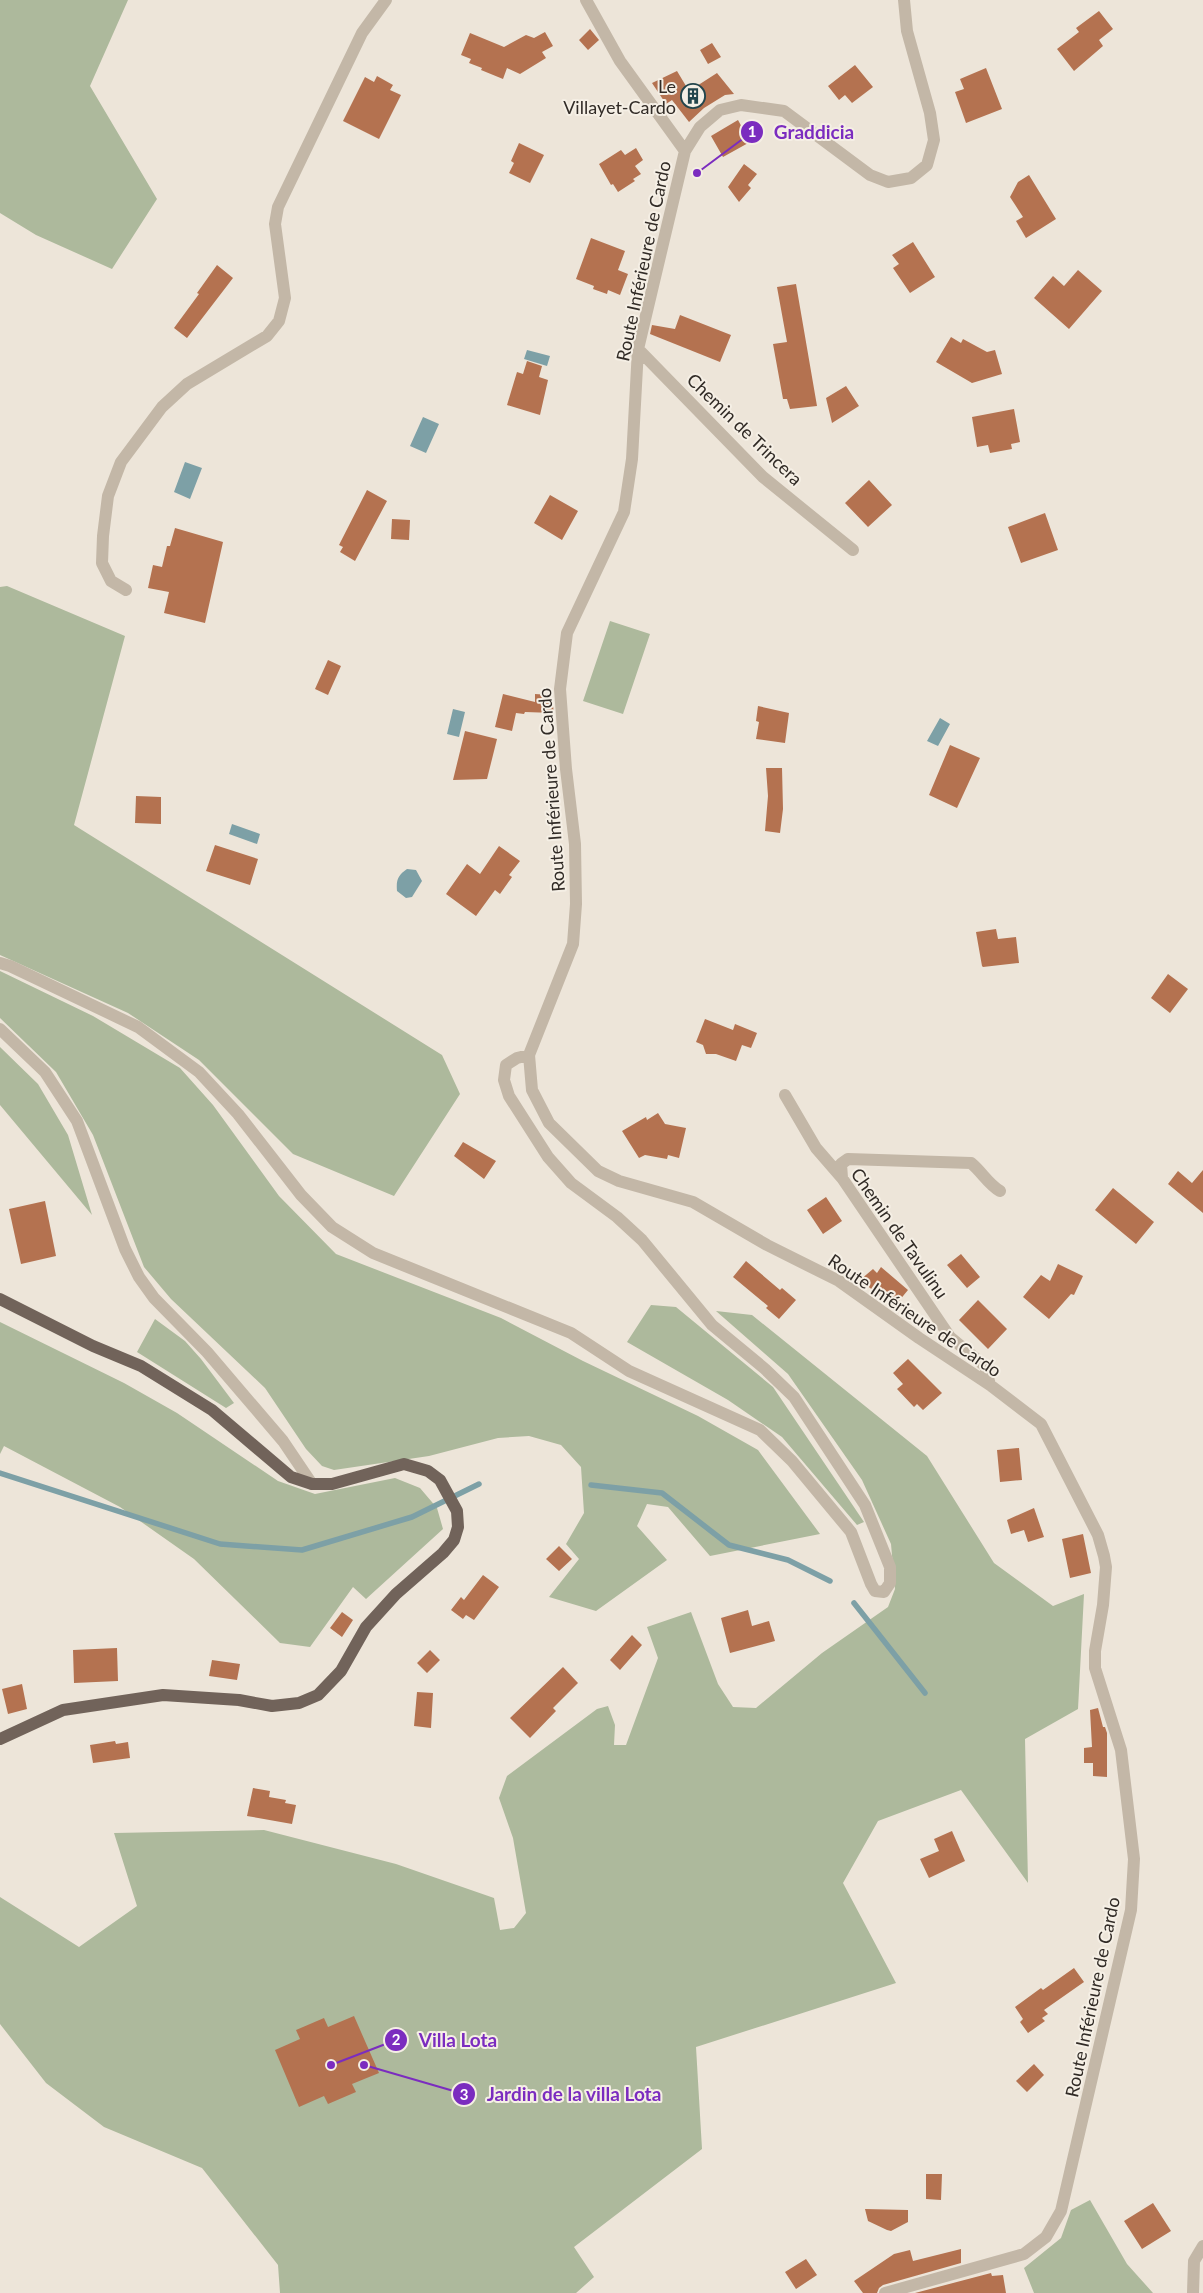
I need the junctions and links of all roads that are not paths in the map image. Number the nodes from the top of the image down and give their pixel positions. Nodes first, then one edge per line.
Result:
1 (386, 0) edge
2 (586, 0) edge
3 (904, 0) edge
4 (685, 151) junction
5 (638, 349) junction
6 (853, 550) dead end
7 (126, 590) dead end
8 (0, 963) edge
9 (0, 1029) edge
10 (529, 1055) junction
11 (785, 1095) dead end
12 (842, 1178) junction
13 (1000, 1191) dead end
14 (0, 1299) edge
15 (990, 1384) junction
16 (312, 1484) junction
17 (0, 1739) edge
18 (1203, 2246) edge
19 (885, 2293) edge
20 (1193, 2293) edge

1 - 7 street
2 - 4 street
3 - 4 street, Route Inférieure de Cardo
4 - 5 street, Route Inférieure de Cardo
5 - 6 street, Chemin de Trincera
5 - 10 street, Route Inférieure de Cardo
8 - 10 street
9 - 16 street
10 - 15 street, Route Inférieure de Cardo
11 - 12 street, Chemin de Tavulinu
12 - 13 street
12 - 15 street, Chemin de Tavulinu
14 - 16 main road
15 - 19 street, Route Inférieure de Cardo
16 - 17 main road
18 - 20 street

